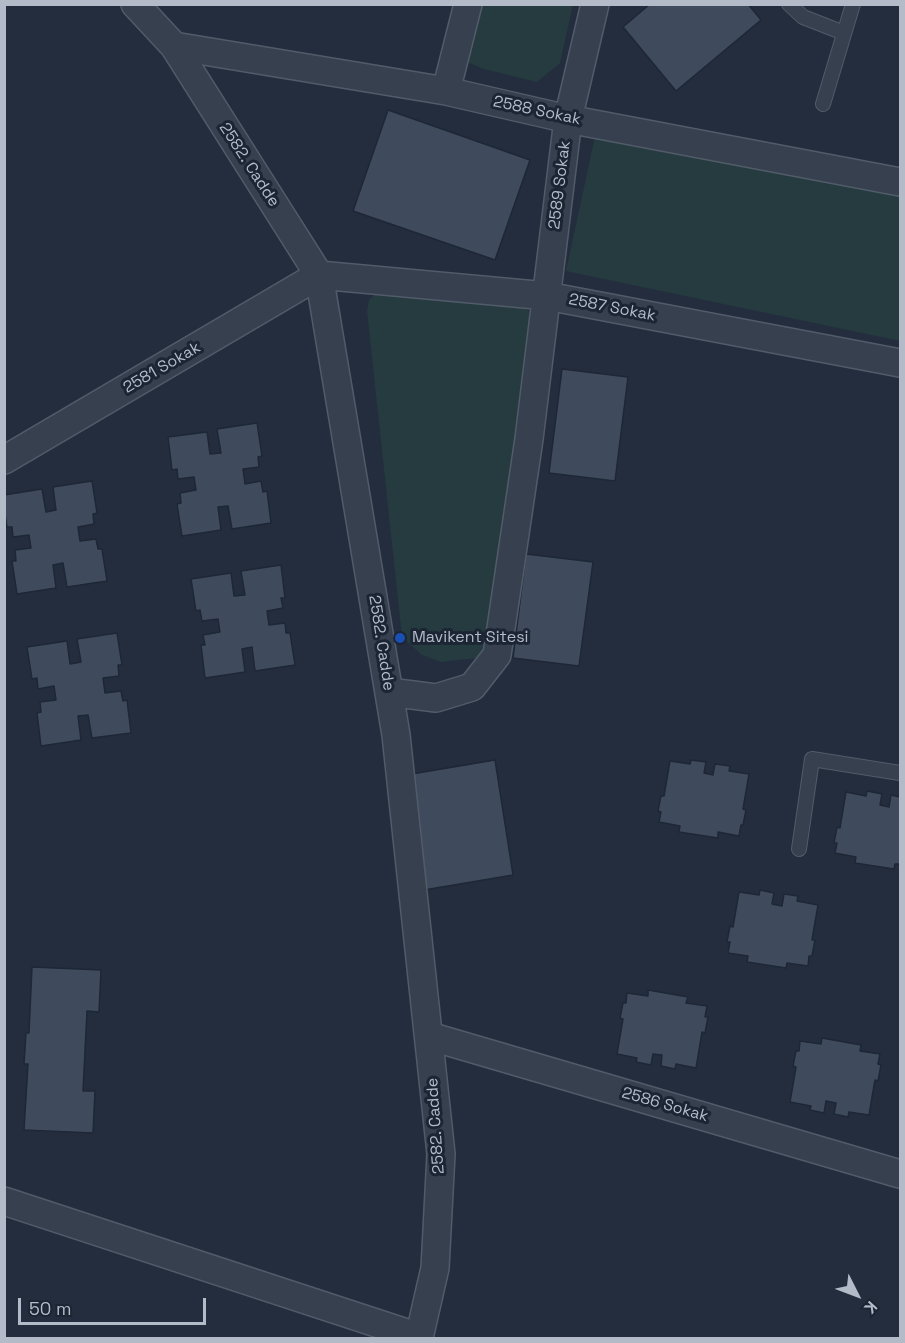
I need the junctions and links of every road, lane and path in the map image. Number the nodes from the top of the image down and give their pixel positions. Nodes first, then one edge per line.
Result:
1 (135, 4) edge
2 (468, 4) edge
3 (595, 4) edge
4 (789, 4) edge
5 (853, 4) edge
6 (844, 33) junction
7 (174, 46) junction
8 (446, 91) junction
9 (823, 104) dead end
10 (568, 118) junction
11 (900, 182) edge
12 (320, 275) junction
13 (547, 296) junction
14 (900, 363) edge
15 (4, 460) edge
16 (389, 692) junction
17 (900, 773) edge
18 (799, 849) dead end
19 (429, 1036) junction
20 (900, 1174) edge
21 (4, 1201) edge
22 (419, 1338) edge

1 - 7 street, 2582. Cadde
2 - 8 street
3 - 10 street, 2589 Sokak
4 - 6 lane
5 - 6 lane
6 - 9 lane
7 - 8 street, 2588 Sokak
7 - 12 street, 2582. Cadde
8 - 10 street, 2588 Sokak
10 - 11 street, 2588 Sokak
10 - 13 street, 2589 Sokak
12 - 13 street, 2587 Sokak
12 - 15 street, 2581 Sokak
12 - 16 street, 2582. Cadde
13 - 14 street, 2587 Sokak
13 - 16 street, 2589 Sokak
16 - 19 street, 2582. Cadde
17 - 18 lane
19 - 20 street, 2586 Sokak
19 - 22 street, 2582. Cadde
21 - 22 street

